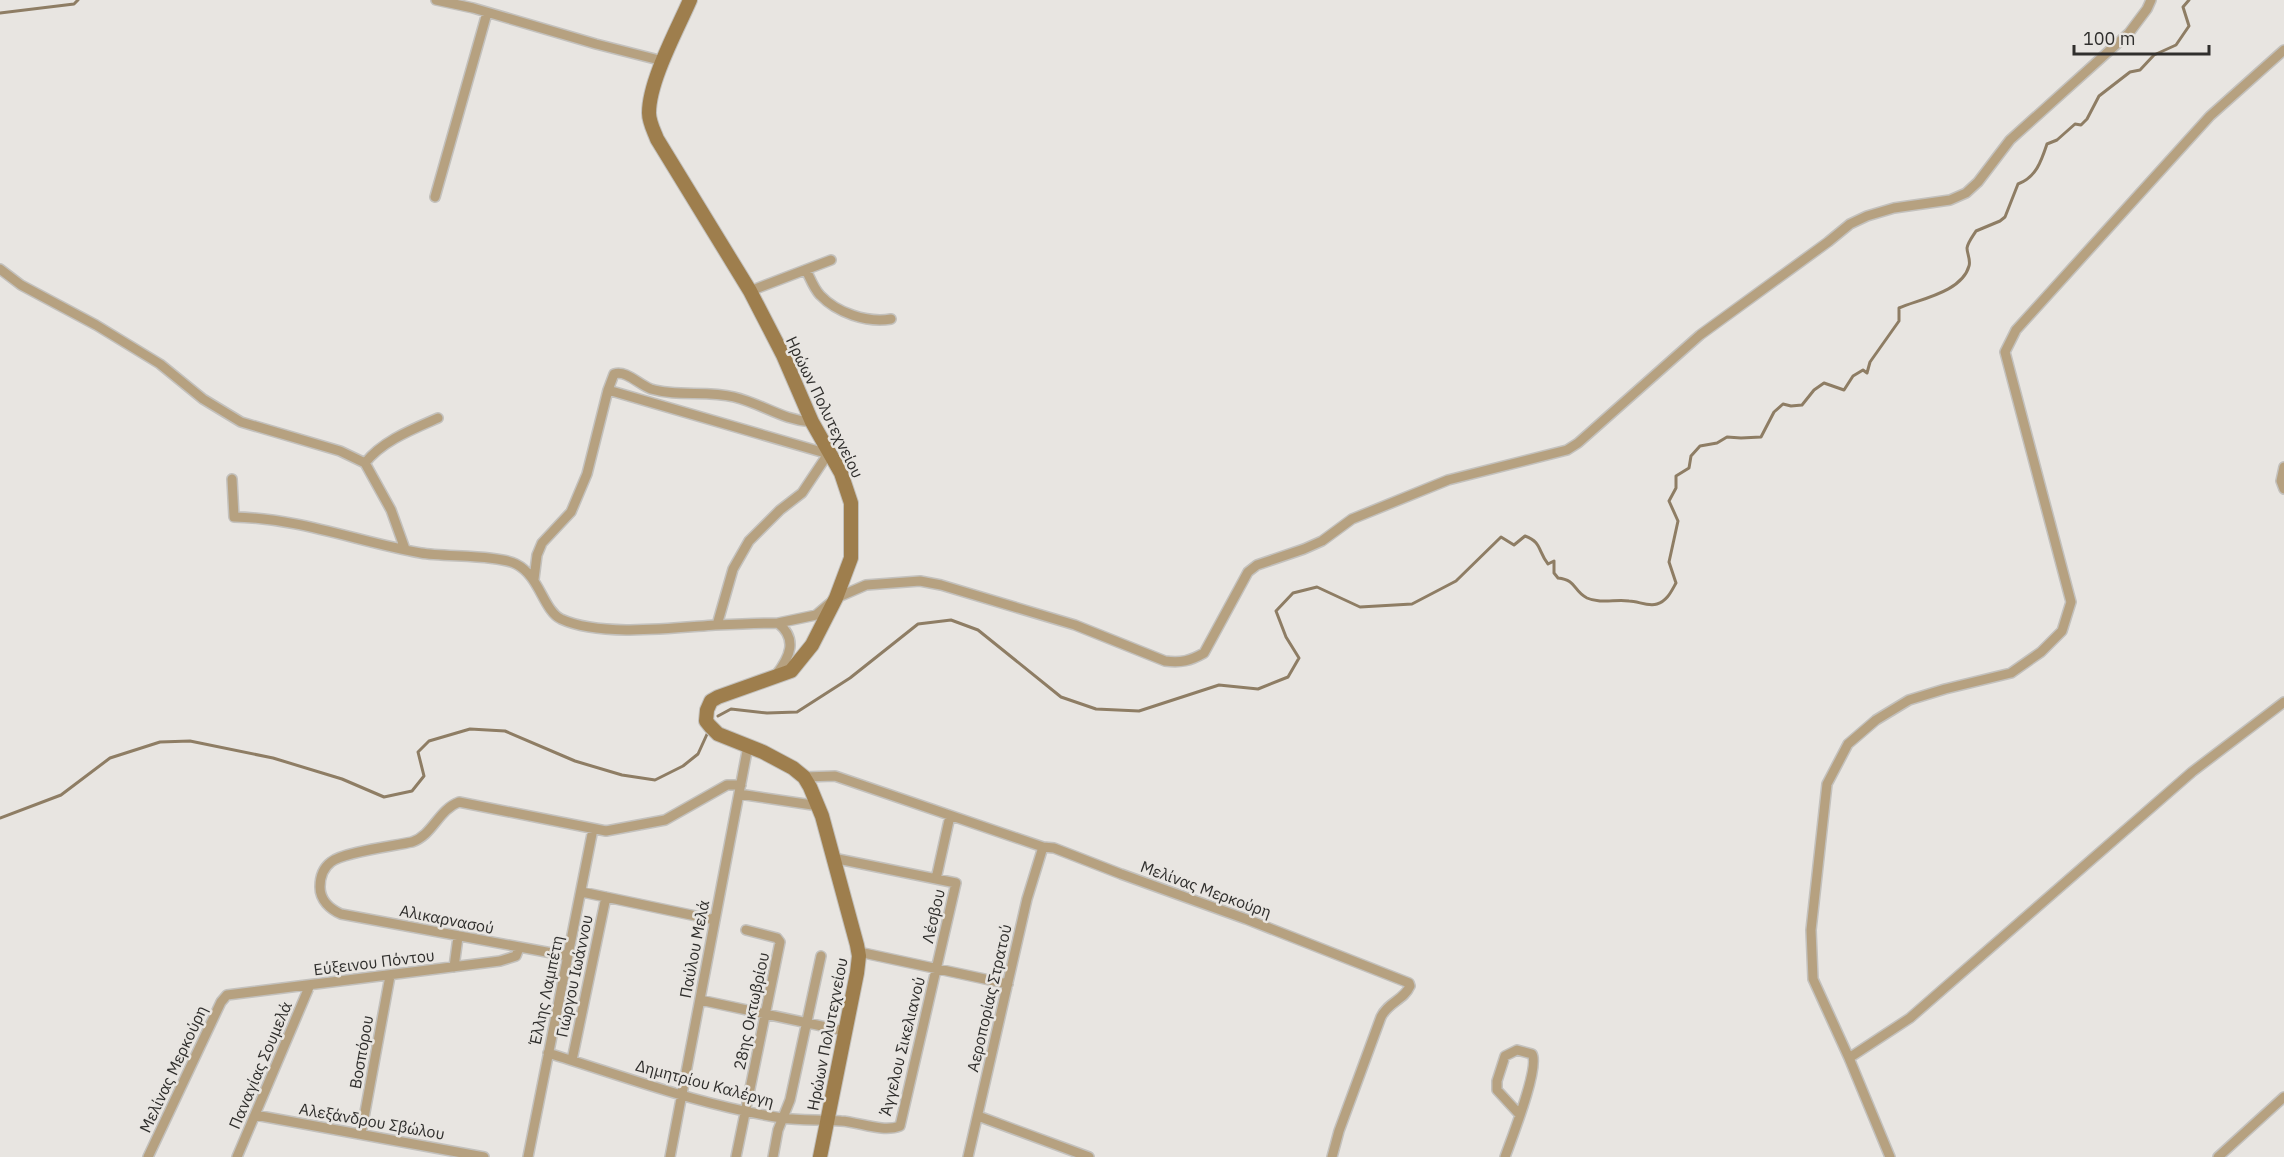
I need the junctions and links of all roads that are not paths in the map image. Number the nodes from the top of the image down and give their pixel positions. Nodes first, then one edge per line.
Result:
1 (436, 0) edge
2 (690, 0) edge
3 (2151, 0) edge
4 (487, 13) junction
5 (2284, 50) edge
6 (663, 61) junction
7 (435, 197) dead end
8 (831, 260) dead end
9 (0, 269) edge
10 (806, 270) junction
11 (750, 291) junction
12 (891, 319) dead end
13 (608, 390) junction
14 (438, 418) dead end
15 (812, 422) junction
16 (829, 452) junction
17 (365, 463) junction
18 (2284, 467) edge
19 (232, 478) dead end
20 (2284, 489) edge
21 (405, 549) junction
22 (534, 579) junction
23 (836, 598) junction
24 (778, 623) junction
25 (717, 625) junction
26 (775, 677) junction
27 (2284, 702) edge
28 (748, 746) junction
29 (804, 777) junction
30 (740, 789) junction
31 (819, 806) junction
32 (950, 816) junction
33 (593, 829) junction
34 (1043, 847) junction
35 (833, 858) junction
36 (936, 879) junction
37 (582, 892) junction
38 (606, 897) junction
39 (715, 920) junction
40 (746, 930) dead end
41 (458, 937) junction
42 (519, 948) junction
43 (859, 952) junction
44 (568, 956) junction
45 (821, 956) dead end
46 (454, 967) junction
47 (937, 969) junction
48 (390, 976) junction
49 (1008, 984) junction
50 (310, 985) junction
51 (227, 995) joint
52 (700, 1000) junction
53 (765, 1014) junction
54 (806, 1023) junction
55 (845, 1031) junction
56 (548, 1053) junction
57 (1849, 1058) junction
58 (572, 1060) junction
59 (681, 1095) junction
60 (2284, 1097) edge
61 (746, 1112) junction
62 (255, 1115) junction
63 (1520, 1115) junction
64 (978, 1116) junction
65 (783, 1118) junction
66 (827, 1120) junction
67 (894, 1128) joint
68 (361, 1134) junction
69 (151, 1155) edge
70 (237, 1157) edge
71 (484, 1157) edge
72 (528, 1157) edge
73 (670, 1157) edge
74 (736, 1157) edge
75 (773, 1157) edge
76 (820, 1157) edge
77 (968, 1157) edge
78 (1089, 1157) edge
79 (1332, 1157) edge
80 (1505, 1157) edge
81 (1890, 1157) edge
82 (2218, 1157) edge

1 - 4 street
2 - 6 street, Ηρώων Πολυτεχνείου
3 - 23 street
4 - 6 street
4 - 7 street
5 - 57 street
6 - 11 street, Ηρώων Πολυτεχνείου
8 - 10 street
9 - 17 street
10 - 11 street
10 - 12 street
11 - 15 street, Ηρώων Πολυτεχνείου
13 - 15 street
13 - 16 street
13 - 22 street
14 - 17 street
15 - 16 street, Ηρώων Πολυτεχνείου
16 - 23 street, Ηρώων Πολυτεχνείου
16 - 25 street
17 - 21 street
18 - 20 street
19 - 21 street
21 - 22 street
22 - 25 street
23 - 24 street
23 - 26 street, Ηρώων Πολυτεχνείου
24 - 25 street
24 - 26 street
26 - 28 street, Ηρώων Πολυτεχνείου
27 - 57 street
28 - 29 street, Ηρώων Πολυτεχνείου
28 - 30 street, Παύλου Μελά
29 - 31 street, Ηρώων Πολυτεχνείου
29 - 32 street, Μελίνας Μερκούρη
30 - 31 street
30 - 33 street
30 - 39 street, Παύλου Μελά
31 - 35 street, Ηρώων Πολυτεχνείου
32 - 34 street, Μελίνας Μερκούρη
32 - 36 street, Λέσβου
33 - 37 street, Έλλης Λαμπέτη
33 - 41 street, Αλικαρνασού
34 - 49 street, Αεροπορίας Στρατού
34 - 79 street, Μελίνας Μερκούρη
35 - 36 street
35 - 43 street, Ηρώων Πολυτεχνείου
36 - 47 street, Λέσβου
37 - 38 street
37 - 44 street, Έλλης Λαμπέτη
38 - 39 street
38 - 58 street, Γιώργου Ιωάννου
39 - 52 street, Παύλου Μελά
40 - 53 street, 28ης Οκτωβρίου
41 - 42 street, Αλικαρνασού
41 - 46 street
42 - 44 street, Αλικαρνασού
42 - 46 street, Εύξεινου Πόντου
43 - 47 street
43 - 55 street, Ηρώων Πολυτεχνείου
44 - 56 street, Έλλης Λαμπέτη
45 - 54 street
46 - 48 street, Εύξεινου Πόντου
47 - 49 street
47 - 67 street, Άγγελου Σικελιανού
48 - 50 street, Εύξεινου Πόντου
48 - 68 street, Βοσπόρου
49 - 64 street, Αεροπορίας Στρατού
50 - 51 street, Εύξεινου Πόντου
50 - 62 street, Παναγίας Σουμελά
51 - 69 street, Μελίνας Μερκούρη
52 - 53 street
52 - 59 street, Παύλου Μελά
53 - 54 street
53 - 61 street, 28ης Οκτωβρίου
54 - 55 street
54 - 65 street
55 - 66 street, Ηρώων Πολυτεχνείου
56 - 58 street, Δημητρίου Καλέργη
56 - 72 street, Έλλης Λαμπέτη
57 - 81 street
58 - 59 street, Δημητρίου Καλέργη
59 - 61 street, Δημητρίου Καλέργη
59 - 73 street, Παύλου Μελά
60 - 82 street
61 - 65 street, Δημητρίου Καλέργη
61 - 74 street, 28ης Οκτωβρίου
62 - 68 street, Αλεξάνδρου Σβώλου
62 - 70 street, Παναγίας Σουμελά
63 - 63 street
63 - 80 street
64 - 77 street, Αεροπορίας Στρατού
64 - 78 street
65 - 66 street, Δημητρίου Καλέργη
65 - 75 street
66 - 67 street, Δημητρίου Καλέργη
66 - 76 street, Ηρώων Πολυτεχνείου
68 - 71 street, Αλεξάνδρου Σβώλου

